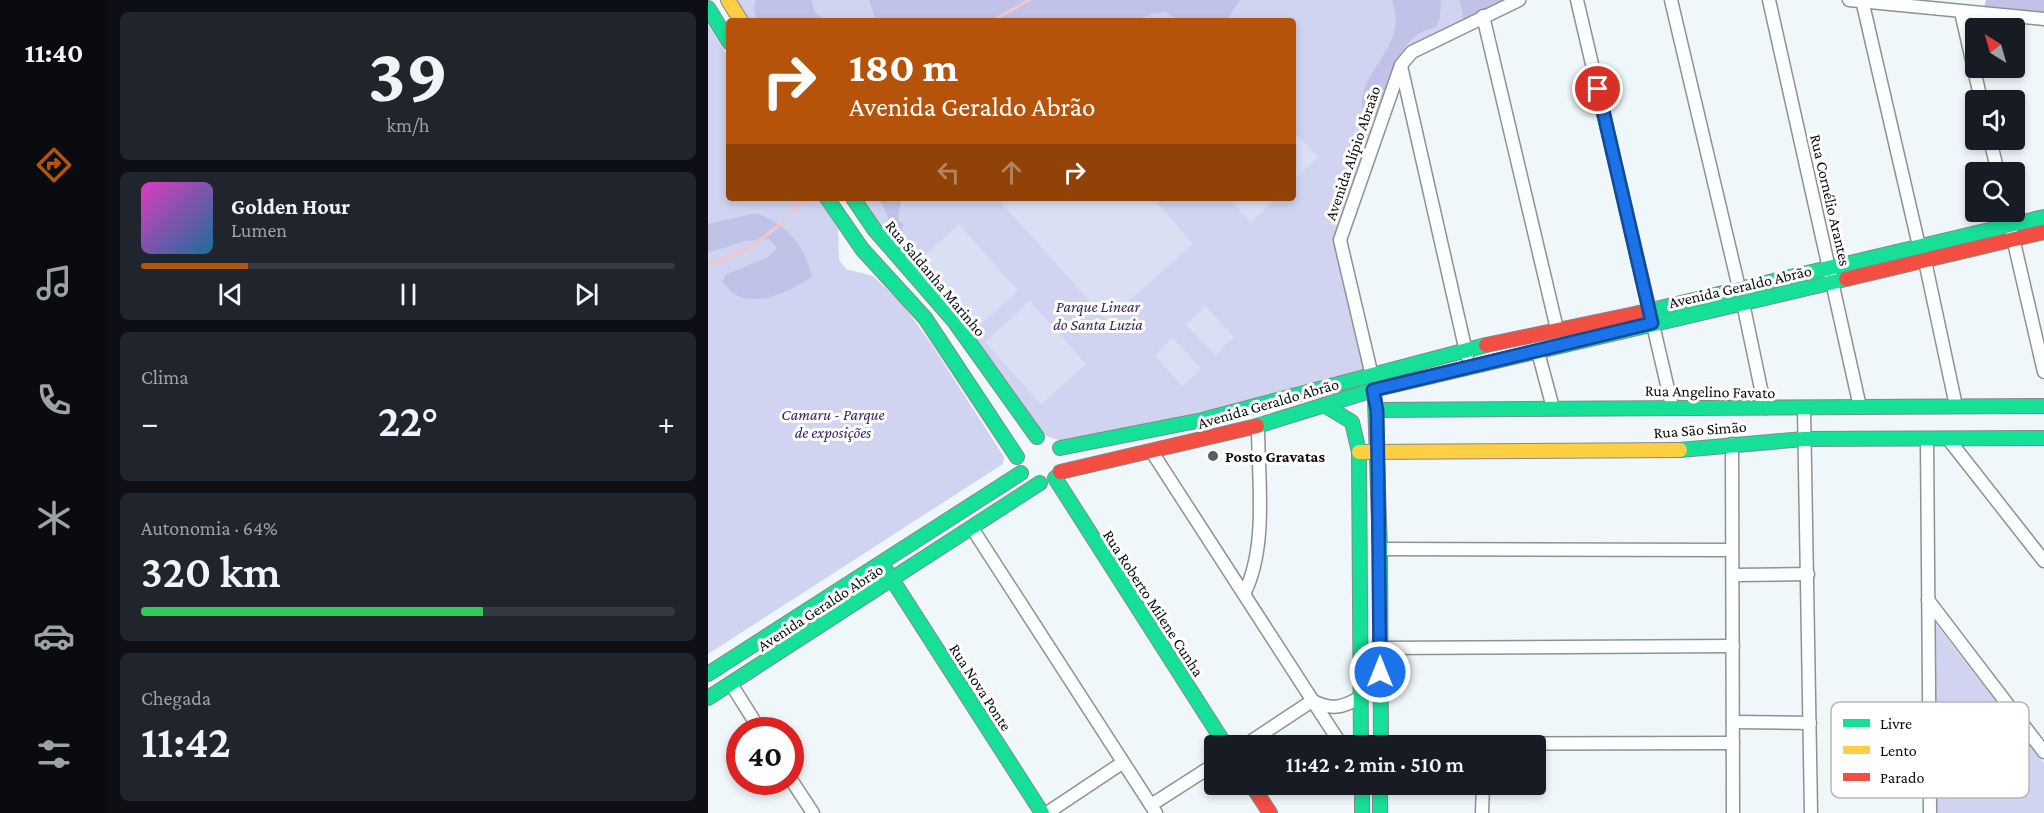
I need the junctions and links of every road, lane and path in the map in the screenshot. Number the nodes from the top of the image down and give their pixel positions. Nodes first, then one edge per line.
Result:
1 (728, 0) edge
2 (1519, 0) edge
3 (1577, 0) edge
4 (1671, 0) edge
5 (1769, 0) edge
6 (1850, 0) edge
7 (1862, 0) edge
8 (708, 9) edge
9 (1961, 12) junction
10 (1483, 16) junction
11 (739, 18) edge
12 (2044, 19) edge
13 (726, 37) edge
14 (1401, 64) junction
15 (1980, 90) edge
16 (829, 201) edge
17 (855, 201) edge
18 (2044, 217) edge
19 (2025, 218) edge
20 (1995, 222) edge
21 (2009, 222) edge
22 (2044, 232) edge
23 (2013, 240) junction
24 (1919, 246) junction
25 (1925, 261) junction
26 (1831, 275) junction
27 (1739, 288) junction
28 (1743, 303) junction
29 (1651, 317) junction
30 (1557, 329) junction
31 (1465, 350) junction
32 (1538, 352) junction
33 (1470, 368) junction
34 (2044, 372) edge
35 (1372, 376) junction
36 (1373, 390) junction
37 (1324, 405) junction
38 (1672, 406) junction
39 (1956, 406) junction
40 (2044, 406) edge
41 (1860, 407) junction
42 (1553, 408) junction
43 (1765, 408) junction
44 (1804, 409) junction
45 (1377, 411) junction
46 (1202, 420) junction
47 (1258, 426) junction
48 (1037, 437) junction
49 (1206, 438) junction
50 (2044, 438) edge
51 (1804, 439) junction
52 (1927, 439) junction
53 (1949, 440) junction
54 (1732, 444) junction
55 (1060, 448) junction
56 (1152, 452) junction
57 (1359, 452) junction
58 (1378, 452) junction
59 (1017, 457) junction
60 (1021, 473) junction
61 (1057, 475) junction
62 (1040, 483) junction
63 (972, 528) junction
64 (1380, 549) junction
65 (1731, 550) junction
66 (2043, 558) edge
67 (882, 564) junction
68 (1808, 574) junction
69 (1734, 575) junction
70 (892, 580) junction
71 (1244, 594) junction
72 (1928, 600) junction
73 (1733, 646) junction
74 (1379, 648) junction
75 (708, 674) edge
76 (730, 684) junction
77 (1380, 696) junction
78 (708, 698) edge
79 (1359, 698) junction
80 (1312, 701) junction
81 (1929, 702) edge
82 (2006, 702) edge
83 (752, 717) edge
84 (1733, 722) junction
85 (1810, 723) junction
86 (2029, 732) edge
87 (1219, 735) edge
88 (1261, 735) edge
89 (1335, 735) edge
90 (1360, 735) edge
91 (1381, 735) edge
92 (1733, 743) junction
93 (1546, 745) edge
94 (2044, 752) edge
95 (1122, 763) junction
96 (1204, 772) edge
97 (801, 795) edge
98 (1258, 795) edge
99 (1362, 795) edge
100 (1380, 795) edge
101 (1483, 795) edge
102 (1930, 798) edge
103 (1153, 809) edge
104 (813, 813) edge
105 (1042, 813) edge
106 (1047, 813) edge
107 (1270, 813) edge
108 (1362, 813) edge
109 (1380, 813) edge
110 (1482, 813) edge
111 (1733, 813) edge
112 (1811, 813) edge
113 (1930, 813) edge

1 - 11 street
2 - 10 street
3 - 29 street
4 - 27 street
5 - 26 street, Rua Cornélio Arantes
6 - 7 street
7 - 9 street
7 - 24 street
8 - 13 street
9 - 12 street
9 - 15 street
10 - 14 street
10 - 30 street
14 - 31 street
14 - 35 street, Avenida Alípio Abraão
16 - 59 street
17 - 48 street, Rua Saldanha Marinho
18 - 19 street, Avenida Geraldo Abrão
20 - 24 street, Avenida Geraldo Abrão
21 - 23 street
22 - 23 street, Avenida Geraldo Abrão
23 - 25 street, Avenida Geraldo Abrão
23 - 34 street
24 - 26 street, Avenida Geraldo Abrão
25 - 26 street, Avenida Geraldo Abrão
25 - 39 street
26 - 27 street, Avenida Geraldo Abrão
26 - 28 street, Avenida Geraldo Abrão
26 - 41 street, Rua Cornélio Arantes
27 - 29 street, Avenida Geraldo Abrão
28 - 29 street, Avenida Geraldo Abrão
28 - 43 street
29 - 30 street, Avenida Geraldo Abrão
29 - 32 street, Avenida Geraldo Abrão
29 - 38 street
30 - 31 street, Avenida Geraldo Abrão
31 - 33 street
31 - 35 street, Avenida Geraldo Abrão
32 - 33 street, Avenida Geraldo Abrão
32 - 42 street
33 - 36 street, Avenida Geraldo Abrão
35 - 36 street, Avenida Alípio Abraão
35 - 46 street, Avenida Geraldo Abrão
36 - 37 street, Avenida Geraldo Abrão
36 - 45 street, Avenida Alípio Abraão
37 - 47 street, Avenida Geraldo Abrão
37 - 57 street
38 - 42 street, Rua Angelino Favato
38 - 43 street, Rua Angelino Favato
39 - 40 street, Rua Angelino Favato
39 - 41 street, Rua Angelino Favato
41 - 44 street, Rua Angelino Favato
42 - 45 street, Rua Angelino Favato
43 - 44 street, Rua Angelino Favato
44 - 51 street
45 - 58 street, Avenida Alípio Abraão
46 - 49 street
46 - 55 street, Avenida Geraldo Abrão
47 - 49 street, Avenida Geraldo Abrão
47 - 71 street
48 - 55 street
48 - 59 street
49 - 56 street, Avenida Geraldo Abrão
50 - 53 street, Rua São Simão
51 - 52 street, Rua São Simão
51 - 54 street, Rua São Simão
51 - 68 street
52 - 53 street, Rua São Simão
52 - 72 street
53 - 66 street
54 - 58 street, Rua São Simão
54 - 65 street
55 - 61 street
56 - 61 street, Avenida Geraldo Abrão
56 - 71 street
57 - 58 street, Rua São Simão
57 - 79 street
58 - 64 street, Avenida Alípio Abraão
59 - 60 street
60 - 62 street
60 - 67 street, Avenida Geraldo Abrão
61 - 62 street, Avenida Geraldo Abrão
61 - 87 street, Rua Roberto Milene Cunha
62 - 63 street, Avenida Geraldo Abrão
63 - 70 street, Avenida Geraldo Abrão
63 - 95 street
64 - 65 street
64 - 74 street, Avenida Alípio Abraão
65 - 69 street
67 - 70 street, Rua Nova Ponte
67 - 75 street, Avenida Geraldo Abrão
68 - 69 street
68 - 85 street
69 - 73 street
70 - 76 street, Avenida Geraldo Abrão
70 - 105 street, Rua Nova Ponte
71 - 80 street
72 - 81 street
72 - 82 street
73 - 74 street
73 - 84 street
74 - 77 street, Avenida Alípio Abraão
76 - 78 street, Avenida Geraldo Abrão
76 - 83 street
77 - 79 street
77 - 91 street, Avenida Alípio Abraão
79 - 80 street
79 - 90 street
80 - 88 street
80 - 89 street
84 - 85 street
84 - 92 street
85 - 112 street
86 - 94 street
92 - 93 street
92 - 111 street
95 - 103 street
95 - 106 street
96 - 103 street
97 - 104 street
98 - 107 street
99 - 108 street
100 - 109 street
101 - 110 street
102 - 113 street

